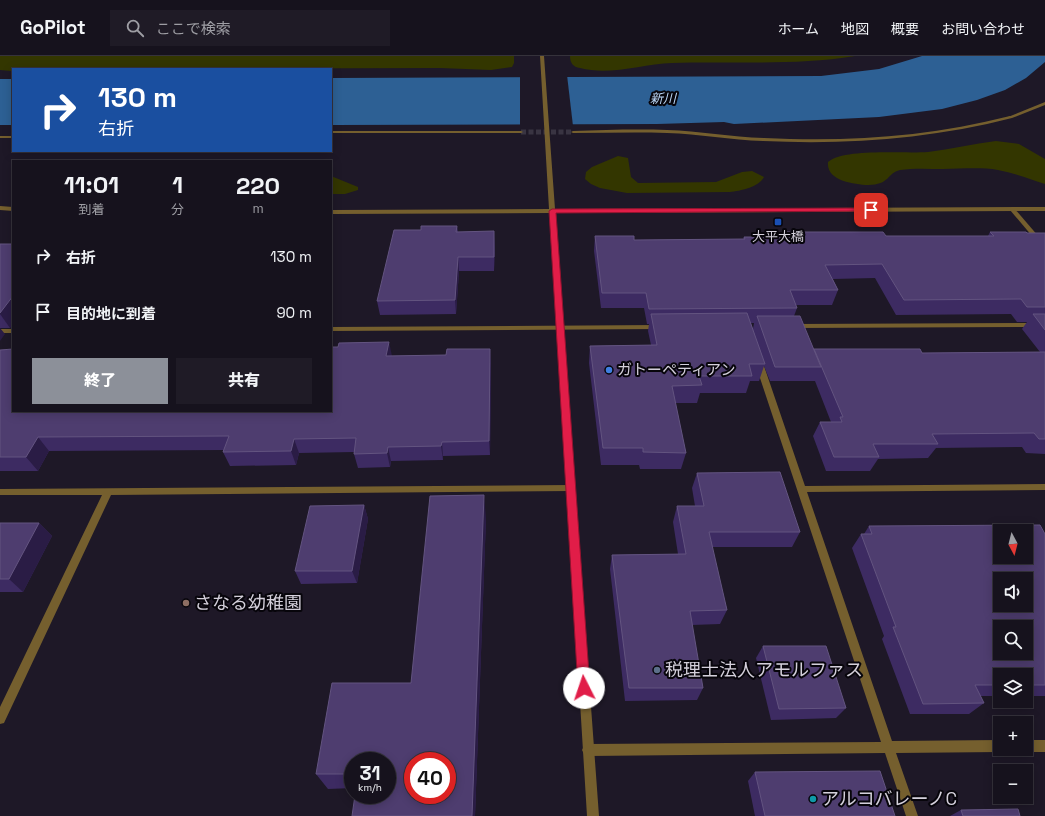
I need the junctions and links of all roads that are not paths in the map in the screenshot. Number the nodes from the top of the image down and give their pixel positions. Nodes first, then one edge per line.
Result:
1 (542, 56) edge
2 (1045, 103) edge
3 (332, 132) edge
4 (520, 132) tunnel mouth
5 (574, 132) tunnel mouth
6 (0, 137) edge
7 (12, 137) edge
8 (0, 208) edge
9 (12, 209) edge
10 (1012, 209) junction
11 (1045, 209) edge
12 (552, 211) junction
13 (332, 212) edge
14 (1045, 248) edge
15 (1045, 325) edge
16 (786, 326) edge
17 (669, 327) edge
18 (560, 328) junction
19 (332, 329) edge
20 (0, 331) edge
21 (12, 331) edge
22 (756, 356) edge
23 (1045, 487) edge
24 (571, 488) junction
25 (802, 489) junction
26 (108, 491) junction
27 (0, 492) edge
28 (0, 719) edge
29 (993, 746) edge
30 (1033, 746) edge
31 (1045, 746) edge
32 (889, 747) junction
33 (588, 750) junction
34 (593, 816) edge
35 (912, 816) edge

1 - 12 street
2 - 5 street
3 - 4 street
6 - 7 street
8 - 9 street
10 - 11 street
10 - 12 street
10 - 14 street
12 - 13 street
12 - 18 street
15 - 16 street
17 - 18 street
18 - 19 street
18 - 24 street
20 - 21 street
22 - 25 street
23 - 25 street
24 - 26 street
24 - 33 street
25 - 32 street
26 - 27 street
26 - 28 street
29 - 32 street
30 - 31 street
32 - 33 street
32 - 35 street
33 - 34 street

